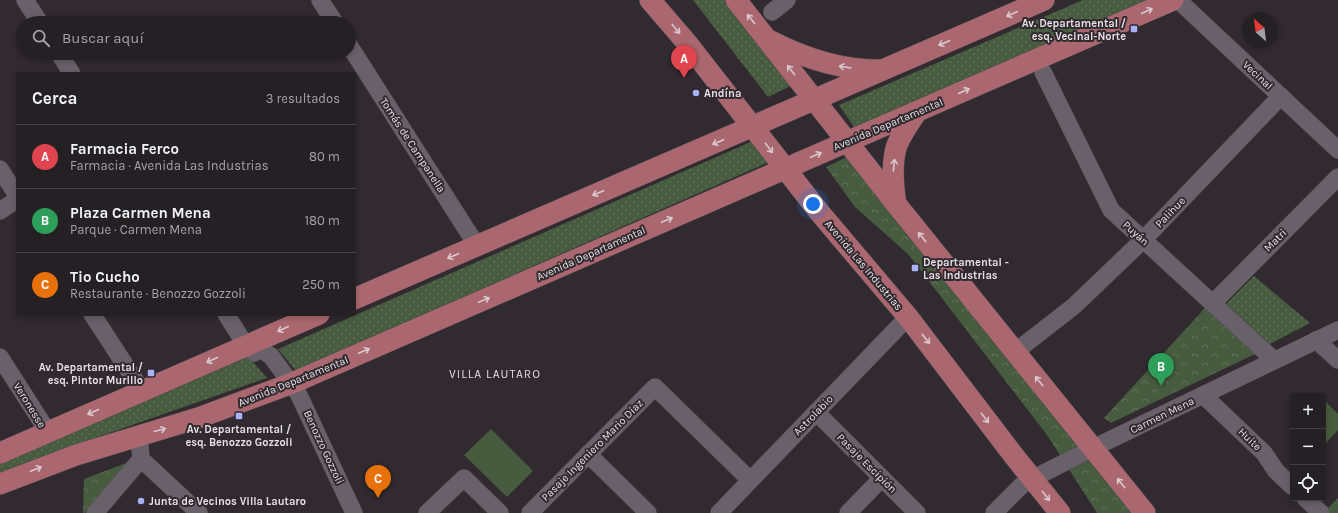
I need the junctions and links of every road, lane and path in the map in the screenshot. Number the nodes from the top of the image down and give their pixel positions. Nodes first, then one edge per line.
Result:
1 (25, 0) edge
2 (320, 0) edge
3 (650, 0) edge
4 (736, 0) edge
5 (787, 0) edge
6 (1173, 0) edge
7 (1178, 0) edge
8 (1035, 2) edge
9 (772, 12) dead end
10 (35, 16) edge
11 (330, 16) edge
12 (766, 39) junction
13 (356, 56) edge
14 (63, 60) edge
15 (884, 70) junction
16 (71, 72) edge
17 (1043, 72) dead end
18 (1281, 96) junction
19 (815, 100) junction
20 (916, 113) junction
21 (754, 126) junction
22 (848, 142) junction
23 (1338, 150) edge
24 (0, 169) edge
25 (785, 169) junction
26 (1338, 177) edge
27 (16, 195) edge
28 (16, 199) edge
29 (896, 204) junction
30 (0, 211) edge
31 (1144, 239) junction
32 (478, 245) junction
33 (356, 298) edge
34 (1213, 303) junction
35 (93, 316) edge
36 (227, 316) edge
37 (314, 316) edge
38 (908, 317) junction
39 (1338, 330) edge
40 (1316, 340) junction
41 (248, 345) junction
42 (1015, 352) junction
43 (0, 357) edge
44 (1274, 360) junction
45 (1338, 360) edge
46 (290, 384) junction
47 (142, 391) junction
48 (1203, 395) junction
49 (816, 412) junction
50 (48, 432) junction
51 (139, 436) junction
52 (1093, 448) junction
53 (0, 453) edge
54 (588, 454) junction
55 (141, 459) junction
56 (882, 478) junction
57 (1032, 479) junction
58 (750, 480) junction
59 (0, 484) edge
60 (1290, 484) edge
61 (1308, 501) edge
62 (94, 513) edge
63 (199, 513) edge
64 (354, 513) edge
65 (427, 513) edge
66 (500, 513) edge
67 (530, 513) edge
68 (648, 513) edge
69 (719, 513) edge
70 (848, 513) edge
71 (917, 513) edge
72 (994, 513) edge
73 (1060, 513) edge
74 (1145, 513) edge
75 (1321, 513) edge

1 - 10 street
2 - 11 street
3 -> 21 main road, Avenida Las Industrias
12 -> 4 main road
5 - 9 street
20 -> 6 main road, Avenida Departamental
7 - 18 street, Vecinal
8 -> 15 main road
15 -> 12 main road
19 -> 12 main road
13 - 32 street, Tomás de Campanella
14 - 16 street
15 - 19 main road
17 - 31 street, Puyán
18 - 23 street, Vecinal
18 - 31 street, Palihue
19 - 21 main road
19 - 22 main road
20 - 22 main road, Avenida Departamental
29 -> 20 main road
21 -> 25 main road, Avenida Las Industrias
21 -> 32 main road
25 -> 22 main road, Avenida Departamental
22 - 29 main road
24 - 27 street
25 - 38 main road, Avenida Las Industrias
46 -> 25 main road, Avenida Departamental
26 - 34 street, Matri
28 - 30 street
42 -> 29 main road
31 - 34 street, Puyán
31 - 42 street, Palihue
32 -> 33 main road
34 - 44 street, Puyán
35 - 47 street
36 - 41 street, Benozzo Gozzoli
37 -> 41 main road
38 - 49 street, Astrolabio
38 -> 57 main road, Avenida Las Industrias
39 - 40 street, Carmen Mena
40 - 44 street, Carmen Mena
40 - 45 street
41 - 46 street, Benozzo Gozzoli
41 -> 47 main road
52 -> 42 main road
43 - 50 street, Veronesse
44 - 48 street, Carmen Mena
51 -> 46 main road, Avenida Departamental
46 - 64 street, Benozzo Gozzoli
47 -> 50 main road
48 - 52 street, Carmen Mena
48 - 60 street, Huite
49 - 56 street, Pasaje Escipión
49 - 58 street, Astrolabio
50 - 53 main road
51 - 55 street
59 -> 51 main road, Avenida Departamental
52 - 57 street, Carmen Mena
74 -> 52 main road
54 - 58 street, Pasaje Ingeniero Mario Díaz
54 - 67 street, Pasaje Ingeniero Mario Díaz
54 - 68 street
55 - 62 street
55 - 63 street
56 - 70 street
56 - 71 street, Pasaje Escipión
57 - 72 street, Carmen Mena
57 -> 73 main road, Avenida Las Industrias
58 - 69 street, Astrolabio
61 - 75 street
65 - 66 street

